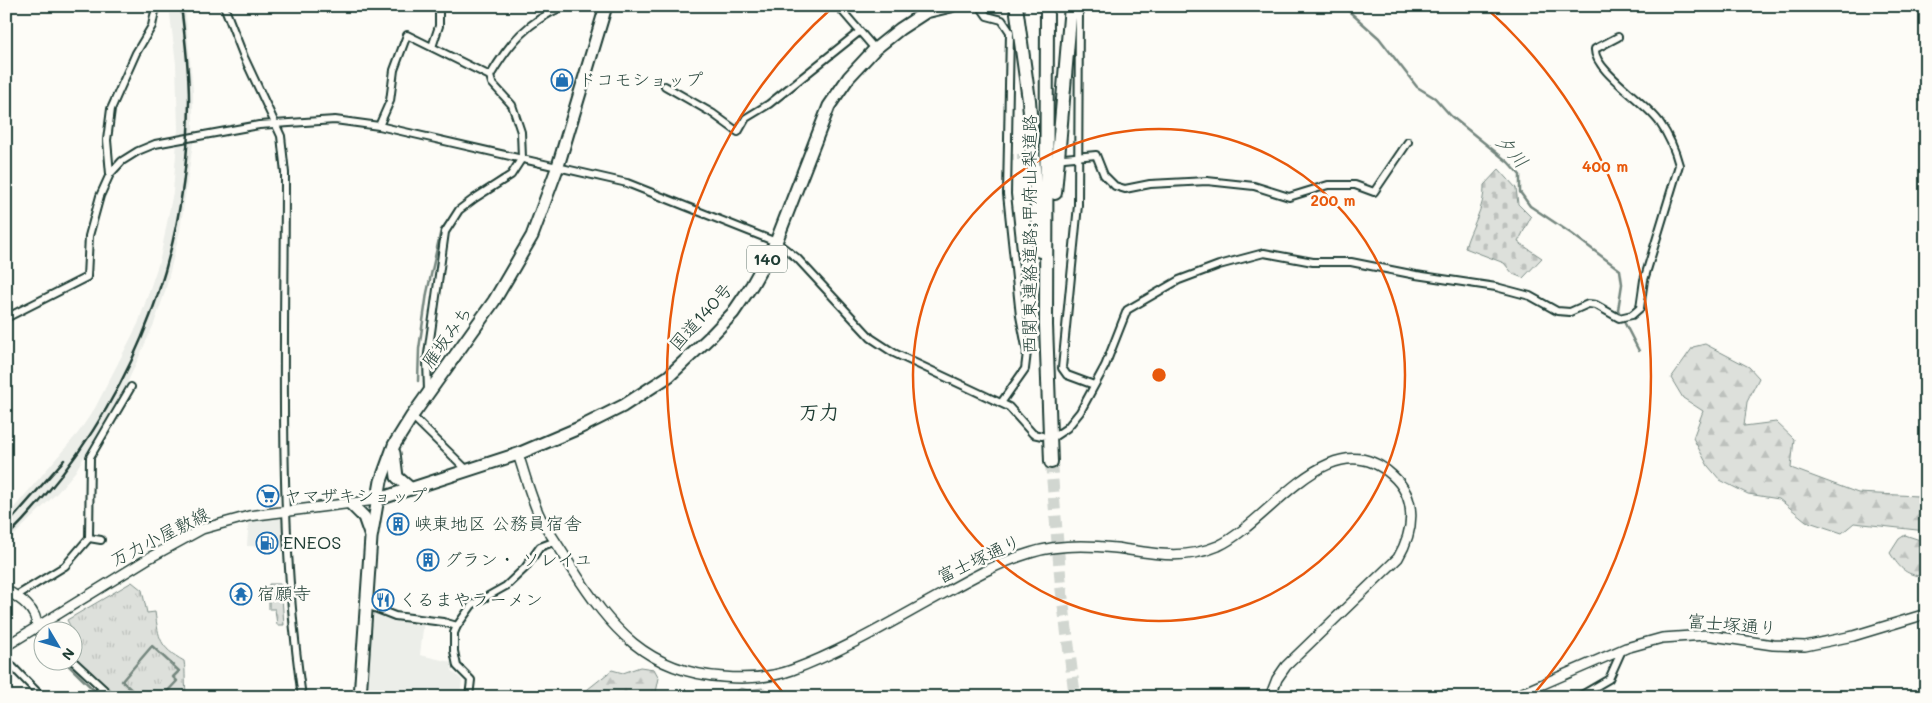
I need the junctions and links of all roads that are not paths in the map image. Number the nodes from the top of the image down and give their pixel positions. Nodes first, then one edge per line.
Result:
1 (156, 6) edge
2 (224, 6) edge
3 (439, 6) edge
4 (564, 6) edge
5 (606, 6) edge
6 (838, 6) edge
7 (950, 6) edge
8 (980, 6) edge
9 (1016, 6) edge
10 (1048, 6) edge
11 (1071, 6) edge
12 (1079, 6) edge
13 (859, 32) junction
14 (1618, 37) dead end
15 (432, 47) junction
16 (876, 49) junction
17 (490, 76) junction
18 (665, 86) dead end
19 (276, 124) junction
20 (379, 126) junction
21 (1408, 142) dead end
22 (1079, 157) junction
23 (522, 158) junction
24 (1064, 158) dead end
25 (558, 166) junction
26 (110, 174) junction
27 (776, 242) junction
28 (1048, 276) junction
29 (6, 318) edge
30 (1046, 325) junction
31 (1094, 385) junction
32 (131, 387) dead end
33 (428, 392) junction
34 (1001, 403) junction
35 (412, 416) junction
36 (1042, 436) dead end
37 (1055, 436) dead end
38 (394, 445) junction
39 (518, 454) junction
40 (1051, 462) tunnel mouth
41 (466, 470) junction
42 (411, 489) junction
43 (376, 500) junction
44 (350, 504) junction
45 (285, 511) junction
46 (89, 538) junction
47 (371, 538) junction
48 (101, 540) dead end
49 (556, 541) junction
50 (6, 590) edge
51 (16, 596) junction
52 (367, 605) junction
53 (1926, 614) edge
54 (38, 620) edge
55 (54, 620) edge
56 (457, 626) junction
57 (32, 633) edge
58 (6, 646) edge
59 (1622, 650) junction
60 (6, 660) edge
61 (80, 670) edge
62 (97, 693) edge
63 (42, 697) edge
64 (112, 697) edge
65 (302, 697) edge
66 (360, 697) edge
67 (469, 697) edge
68 (1270, 697) edge
69 (1513, 697) edge
70 (1578, 697) edge

1 - 26 street
2 - 19 street
3 - 15 street
4 - 17 street
5 - 25 highway, 雁坂みち
6 - 13 street
7 - 16 highway, 国道140号 / 140
8 - 34 street
9 - 30 highway
10 - 28 highway, 西関東連絡道路;甲府山梨道路
11 - 28 highway
12 - 22 street
13 - 16 street
13 - 18 street
14 - 31 street
15 - 17 street
15 - 20 street
16 - 27 highway, 国道140号 / 140
17 - 23 street
19 - 20 street
19 - 26 street
19 - 45 street
20 - 23 street
21 - 22 street
22 - 24 street
22 - 31 street
23 - 25 street
23 - 33 street
25 - 27 street
25 - 33 highway, 雁坂みち
26 - 29 street
27 - 34 street
27 - 39 highway, 国道140号 / 140
28 - 30 highway, 西関東連絡道路;甲府山梨道路
30 - 40 highway, 西関東連絡道路;甲府山梨道路
31 - 37 street
32 - 46 street
33 - 35 highway, 雁坂みち
34 - 36 street
35 - 38 highway, 雁坂みち
35 - 41 street
38 - 42 highway
38 - 43 highway, 雁坂みち
39 - 41 highway, 国道140号 / 140
39 - 49 street, 富士塚通り
41 - 42 highway, 国道140号 / 140
42 - 43 highway, 国道140号 / 140
43 - 44 street, 万力小屋敷線
43 - 47 highway, 雁坂みち
44 - 45 street, 万力小屋敷線
44 - 47 highway
45 - 55 street, 万力小屋敷線
45 - 65 street
46 - 48 street
46 - 51 street
47 - 52 highway, 雁坂みち
49 - 56 street
49 - 68 street, 富士塚通り
50 - 51 street
51 - 54 street
52 - 56 street
52 - 66 highway, 雁坂みち
53 - 59 street, 富士塚通り
56 - 67 street
57 - 58 street, 万力小屋敷線
59 - 69 street, 富士塚通り
59 - 70 street
60 - 63 street
61 - 62 street
62 - 64 street

